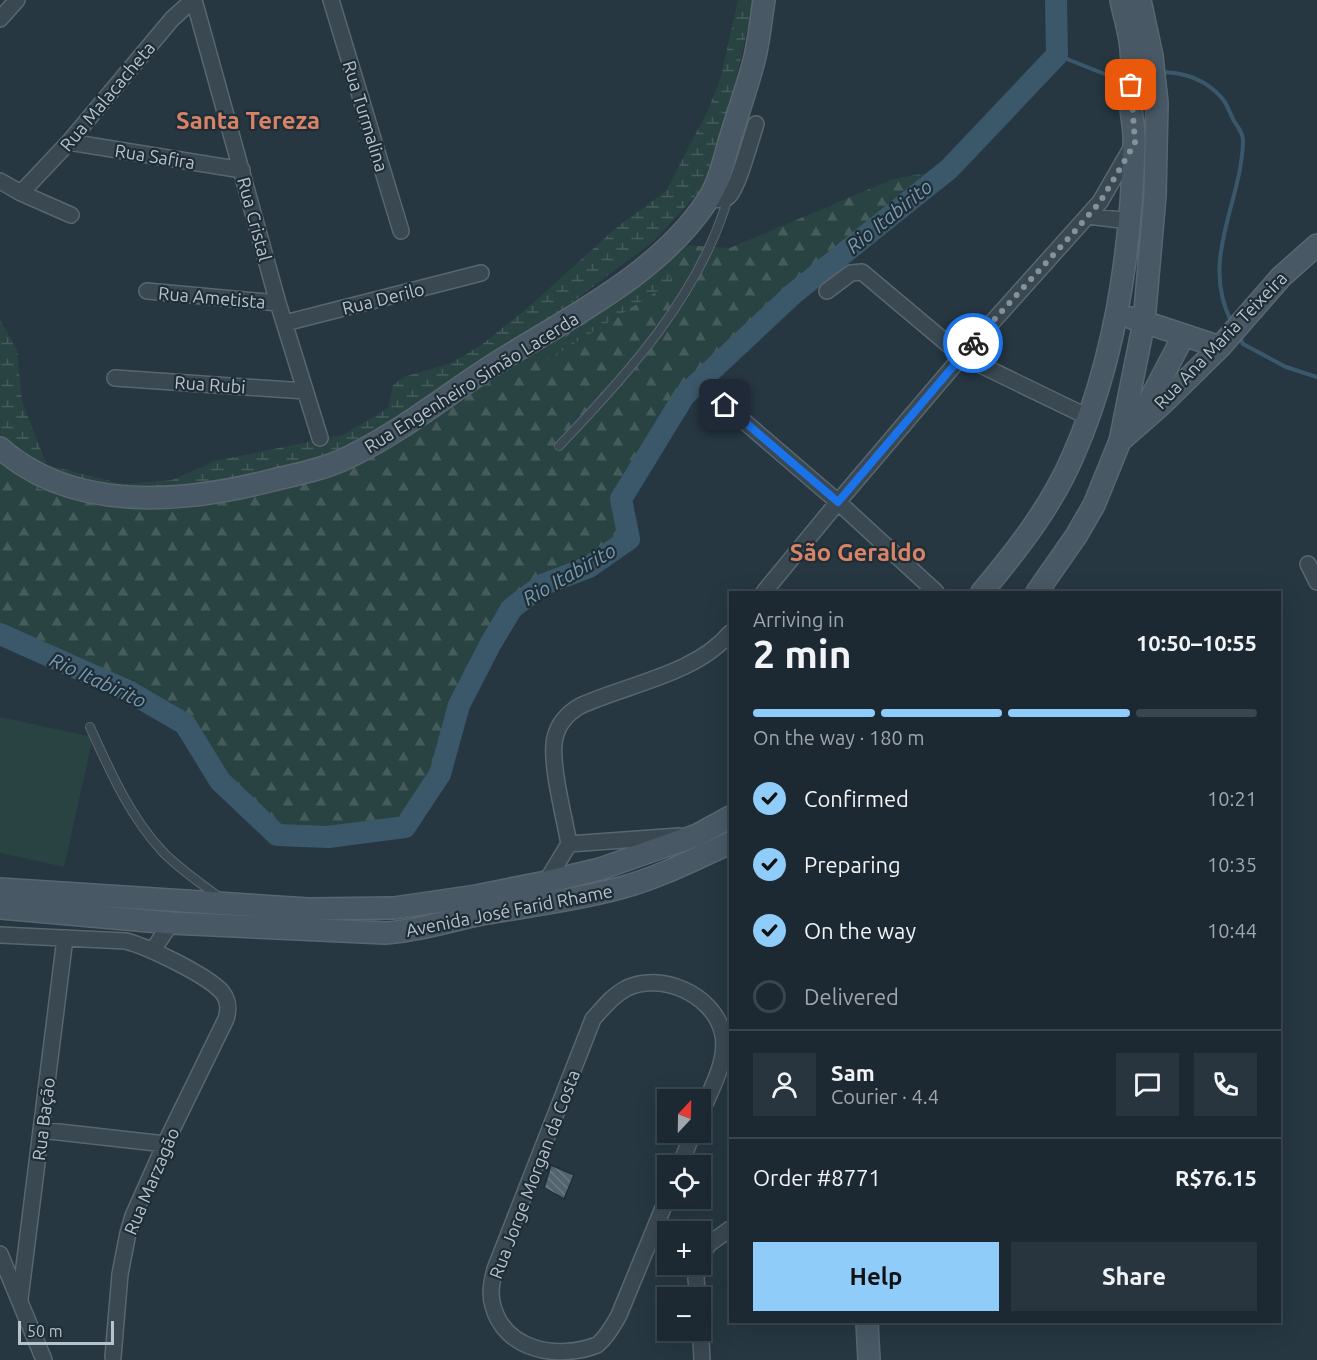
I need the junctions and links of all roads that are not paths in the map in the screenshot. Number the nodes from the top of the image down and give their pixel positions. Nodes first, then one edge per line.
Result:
1 (17, 0) edge
2 (194, 0) edge
3 (331, 0) edge
4 (764, 0) edge
5 (1121, 0) edge
6 (1140, 0) edge
7 (0, 19) edge
8 (756, 124) dead end
9 (69, 142) junction
10 (1135, 143) junction
11 (242, 170) junction
12 (0, 181) edge
13 (21, 193) junction
14 (719, 198) junction
15 (70, 215) dead end
16 (1088, 216) junction
17 (1129, 221) junction
18 (401, 231) dead end
19 (1315, 251) edge
20 (481, 273) dead end
21 (147, 291) dead end
22 (827, 291) dead end
23 (278, 303) junction
24 (1118, 313) junction
25 (1144, 322) junction
26 (285, 323) junction
27 (1184, 335) junction
28 (1222, 345) junction
29 (962, 356) junction
30 (115, 378) dead end
31 (305, 391) junction
32 (725, 405) dead end
33 (1088, 417) junction
34 (1136, 426) junction
35 (320, 438) dead end
36 (1120, 441) junction
37 (559, 446) dead end
38 (0, 448) edge
39 (838, 502) junction
40 (1308, 564) dead end
41 (1317, 582) edge
42 (765, 591) edge
43 (935, 591) edge
44 (983, 591) edge
45 (1037, 591) edge
46 (729, 634) edge
47 (90, 727) dead end
48 (729, 818) edge
49 (696, 835) junction
50 (729, 843) edge
51 (569, 844) junction
52 (546, 882) junction
53 (0, 889) edge
54 (229, 904) junction
55 (0, 908) edge
56 (171, 923) junction
57 (0, 936) edge
58 (64, 938) junction
59 (153, 950) junction
60 (726, 1031) edge
61 (727, 1052) edge
62 (711, 1089) edge
63 (41, 1130) junction
64 (165, 1144) junction
65 (663, 1209) edge
66 (729, 1229) edge
67 (711, 1242) edge
68 (0, 1254) edge
69 (20, 1299) junction
70 (867, 1323) edge
71 (701, 1341) edge
72 (116, 1359) edge
73 (44, 1360) edge
74 (702, 1360) edge
75 (868, 1360) edge

1 - 7 street
2 - 9 street, Rua Malacacheta
2 - 11 street, Rua Cristal
3 - 18 street, Rua Turmalina
4 - 14 street, Rua Engenheiro Simão Lacerda
5 - 10 street
6 - 25 street
8 - 14 street
9 - 11 street, Rua Safira
9 - 13 street, Rua Malacacheta
10 - 16 street
10 - 17 street
11 - 23 street, Rua Cristal
12 - 13 street
13 - 15 street
14 - 37 lane
14 - 38 street, Rua Engenheiro Simão Lacerda
16 - 17 street
16 - 29 street
17 - 24 street
19 - 28 street, Rua Ana Maria Teixeira
20 - 26 street, Rua Derilo
21 - 23 street, Rua Ametista
22 - 29 street
23 - 26 street, Rua Cristal
24 - 25 street
24 - 33 street
25 - 27 street
25 - 36 street
26 - 31 street, Rua Cristal
27 - 28 street
27 - 34 street
28 - 34 street, Rua Ana Maria Teixeira
29 - 33 street
29 - 39 street
30 - 31 street, Rua Rubi
31 - 35 street, Rua Cristal
32 - 39 street
33 - 44 street
34 - 36 street, Rua Ana Maria Teixeira
36 - 45 street, Rua Ana Maria Teixeira
39 - 42 street
39 - 43 street
40 - 41 street
46 - 51 street
47 - 54 lane
48 - 49 street
49 - 51 street
49 - 52 street
50 - 56 street, Avenida José Farid Rhame
51 - 52 street
52 - 54 street
53 - 54 street
55 - 56 street, Avenida José Farid Rhame
56 - 59 street
57 - 58 street
58 - 59 street
58 - 63 street, Rua Bação
59 - 64 street, Rua Marzagão
60 - 61 street, Rua Jorge Morgan da Costa
60 - 65 street, Rua Jorge Morgan da Costa
61 - 62 street, Rua Jorge Morgan da Costa
63 - 64 street
63 - 69 street, Rua Bação
64 - 72 street, Rua Marzagão
66 - 67 street
68 - 69 street
69 - 73 street
70 - 75 street
71 - 74 street

